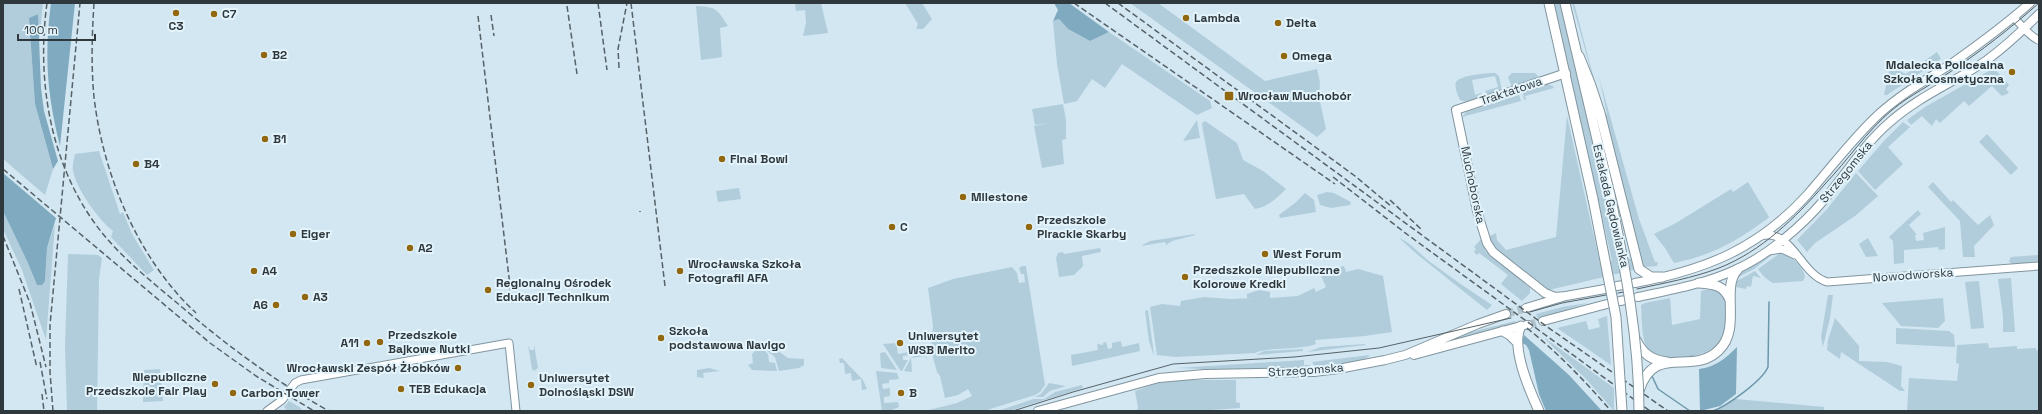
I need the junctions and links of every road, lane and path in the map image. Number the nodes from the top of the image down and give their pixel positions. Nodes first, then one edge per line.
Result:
1 (1549, 3) edge
2 (1565, 3) edge
3 (2030, 3) edge
4 (2039, 14) edge
5 (2014, 17) junction
6 (2025, 28) junction
7 (2039, 41) edge
8 (1579, 56) junction
9 (1566, 73) junction
10 (1456, 110) joint
11 (1761, 236) junction
12 (1782, 239) junction
13 (1765, 252) junction
14 (1797, 256) junction
15 (2039, 266) edge
16 (1738, 269) junction
17 (1662, 277) junction
18 (1636, 283) dead end
19 (1699, 283) junction
20 (1535, 286) junction
21 (1605, 289) dead end
22 (1566, 296) junction
23 (1638, 297) dead end
24 (1731, 303) junction
25 (1607, 304) dead end
26 (1506, 314) tunnel mouth
27 (1543, 321) tunnel mouth
28 (1526, 325) joint
29 (1503, 331) junction
30 (1636, 340) junction
31 (1517, 342) junction
32 (1405, 355) junction
33 (1672, 362) junction
34 (1639, 391) junction
35 (1538, 410) edge
36 (267, 411) edge
37 (516, 411) edge
38 (1038, 411) edge
39 (1622, 411) edge
40 (1639, 411) edge

1 - 9 main road, Estakada Gądowianka
2 - 8 main road, Estakada Gądowianka
3 - 5 main road, Strzegomska
4 - 6 main road, Strzegomska
5 - 6 street
5 - 11 main road, Strzegomska
6 - 7 street
6 - 12 main road, Strzegomska
8 - 17 main road
8 - 30 main road, Estakada Gądowianka, bridge
9 - 10 main road, Traktatowa
9 - 39 main road, Estakada Gądowianka, bridge
10 - 20 main road, Muchoborska
11 - 12 street
11 - 17 main road, Strzegomska
12 - 13 main road, Strzegomska
12 - 14 street, Nowodworska
13 - 14 street, Nowodworska
13 - 16 main road, Strzegomska
14 - 15 street, Nowodworska
16 - 19 main road, Strzegomska
16 - 24 main road
17 - 18 main road, Strzegomska
19 - 23 main road, Strzegomska
19 - 24 main road
20 - 22 main road, Muchoborska
20 - 22 main road
21 - 22 main road
24 - 33 main road
25 - 27 main road
26 - 32 main road, Strzegomska
28 - 29 main road, Strzegomska
28 - 31 main road
29 - 31 main road
29 - 32 main road, Strzegomska
30 - 33 main road
30 - 34 main road, Estakada Gądowianka, bridge
31 - 35 main road
32 - 38 main road, Strzegomska
33 - 34 main road
34 - 40 main road, Estakada Gądowianka, bridge
36 - 37 street

